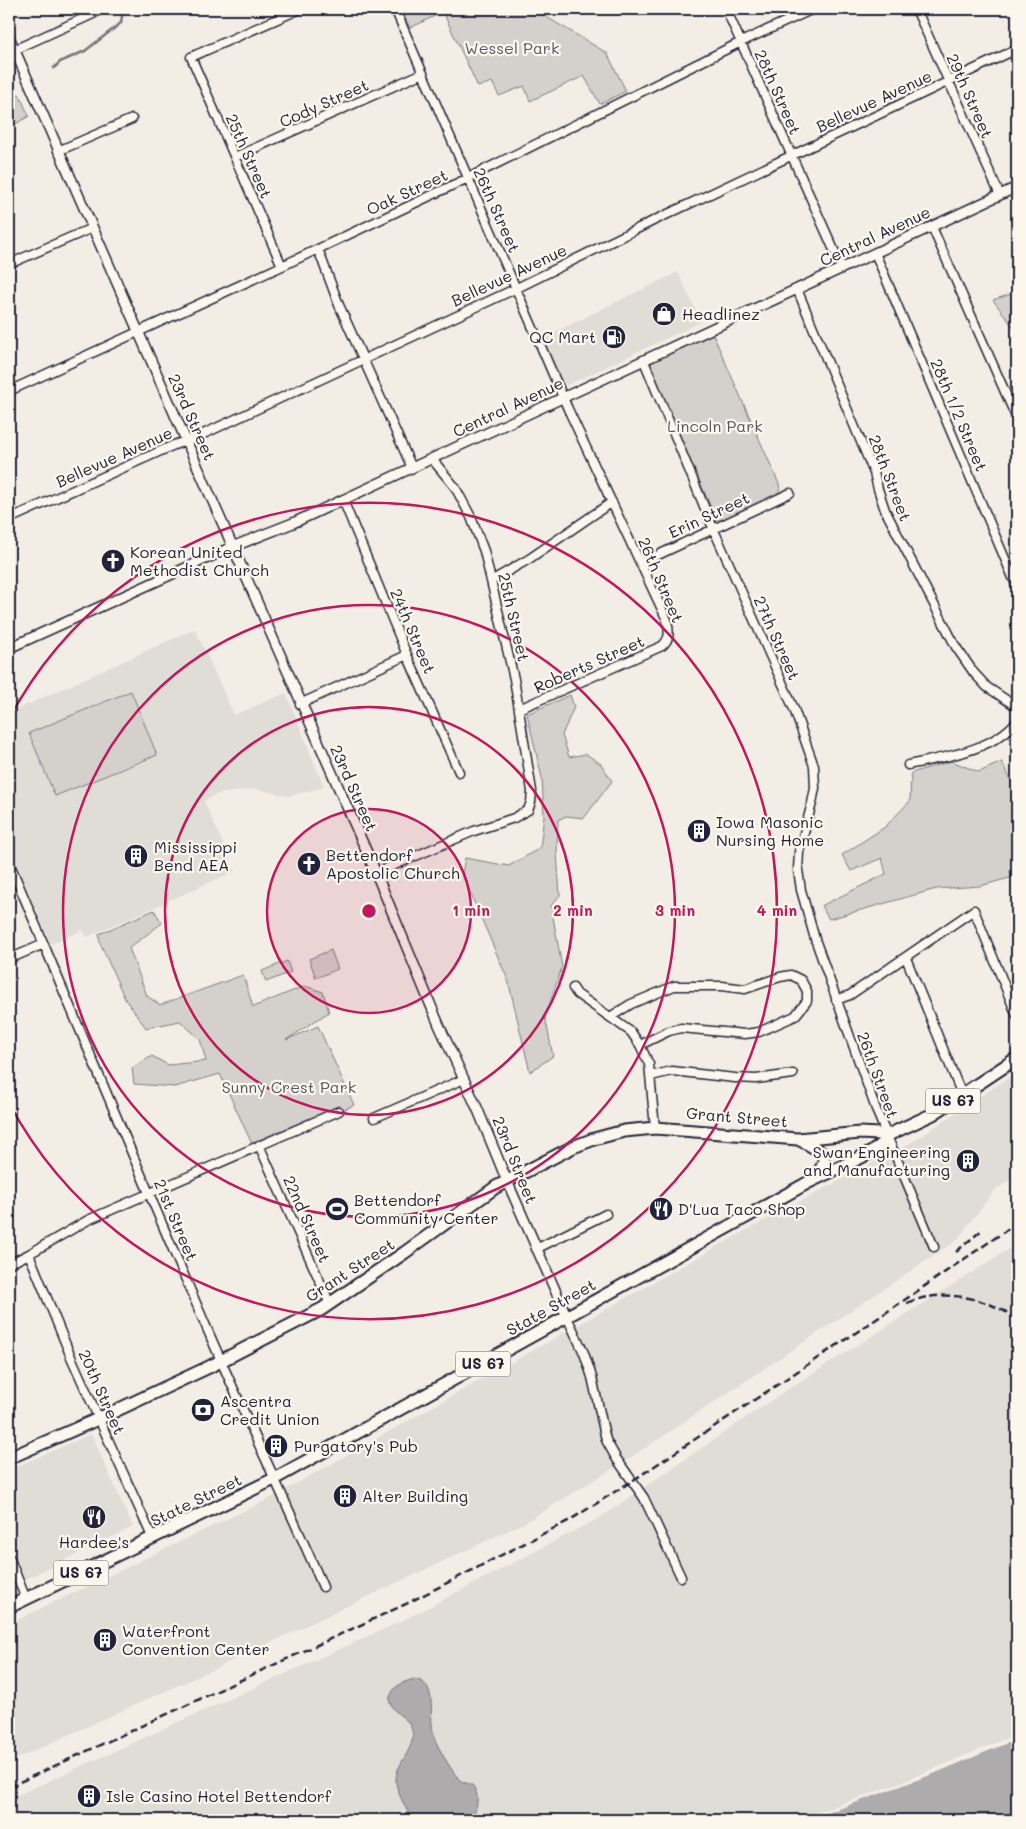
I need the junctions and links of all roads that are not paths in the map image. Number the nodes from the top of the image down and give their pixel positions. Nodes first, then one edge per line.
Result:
1 (100, 9) edge
2 (300, 9) edge
3 (395, 9) edge
4 (726, 9) edge
5 (813, 9) edge
6 (916, 9) edge
7 (9, 37) edge
8 (741, 42) junction
9 (14, 50) junction
10 (1017, 50) edge
11 (423, 73) junction
12 (948, 81) junction
13 (132, 119) dead end
14 (58, 151) junction
15 (791, 155) junction
16 (235, 157) junction
17 (468, 178) junction
18 (1017, 187) edge
19 (1000, 195) junction
20 (932, 227) junction
21 (92, 228) junction
22 (318, 249) junction
23 (875, 253) junction
24 (9, 264) edge
25 (282, 266) junction
26 (842, 268) junction
27 (517, 288) junction
28 (798, 289) junction
29 (138, 333) junction
30 (363, 358) junction
31 (644, 360) junction
32 (9, 391) edge
33 (563, 398) junction
34 (1017, 419) edge
35 (186, 440) junction
36 (432, 458) junction
37 (412, 468) junction
38 (790, 493) dead end
39 (343, 500) junction
40 (612, 502) junction
41 (9, 520) edge
42 (713, 528) junction
43 (232, 548) junction
44 (641, 563) junction
45 (491, 581) junction
46 (1017, 587) edge
47 (668, 641) joint
48 (9, 648) edge
49 (407, 655) junction
50 (300, 704) junction
51 (1017, 707) edge
52 (519, 710) junction
53 (1017, 722) edge
54 (908, 765) dead end
55 (459, 772) dead end
56 (9, 862) edge
57 (376, 873) junction
58 (815, 939) joint
59 (44, 944) junction
60 (906, 958) junction
61 (9, 959) edge
62 (573, 988) dead end
63 (836, 1000) junction
64 (1017, 1016) edge
65 (610, 1017) junction
66 (640, 1045) junction
67 (1017, 1058) edge
68 (793, 1074) dead end
69 (651, 1076) junction
70 (464, 1079) junction
71 (962, 1095) junction
72 (339, 1111) dead end
73 (374, 1118) dead end
74 (655, 1128) junction
75 (886, 1136) junction
76 (798, 1139) junction
77 (259, 1145) junction
78 (507, 1181) junction
79 (809, 1182) junction
80 (150, 1194) junction
81 (606, 1214) dead end
82 (934, 1247) dead end
83 (536, 1249) junction
84 (29, 1254) junction
85 (9, 1264) edge
86 (330, 1304) junction
87 (567, 1317) junction
88 (221, 1361) junction
89 (98, 1419) junction
90 (9, 1458) edge
91 (274, 1480) junction
92 (153, 1539) junction
93 (9, 1557) edge
94 (681, 1577) dead end
95 (323, 1587) dead end
96 (26, 1599) junction
97 (9, 1607) edge

1 - 9 street
2 - 16 street, 25th Street
3 - 11 street, 26th Street
4 - 8 street, 28th Street
5 - 8 street, Oak Street
6 - 12 street, 29th Street
7 - 9 street, 23rd Street
8 - 15 street, 28th Street
8 - 17 street, Oak Street
9 - 14 street, 23rd Street
10 - 12 street, Bellevue Avenue
11 - 16 street, Cody Street
11 - 17 street, 26th Street
12 - 15 street, Bellevue Avenue
12 - 19 street, 29th Street
13 - 14 street
14 - 21 street, 23rd Street
15 - 26 street, 28th Street
15 - 27 street, Bellevue Avenue
16 - 25 street, 25th Street
17 - 22 street, Oak Street
17 - 27 street, 26th Street
18 - 19 street, Central Avenue
19 - 20 street, Central Avenue
20 - 23 street, Central Avenue
20 - 34 street
21 - 24 street
21 - 29 street, 23rd Street
22 - 25 street, Oak Street
22 - 30 street
23 - 26 street, Central Avenue
23 - 46 street, 28th 1/2 Street
25 - 29 street, Oak Street
26 - 28 street, Central Avenue
27 - 30 street, Bellevue Avenue
27 - 33 street, 26th Street
28 - 31 street, Central Avenue
28 - 51 street, 28th Street
29 - 32 street, Oak Street
29 - 35 street, 23rd Street
30 - 35 street, Bellevue Avenue
30 - 37 street
31 - 33 street, Central Avenue
31 - 42 street, 27th Street
33 - 36 street, Central Avenue
33 - 40 street, 26th Street
35 - 41 street, Bellevue Avenue
35 - 43 street, 23rd Street
36 - 37 street, Central Avenue
36 - 45 street, 25th Street
37 - 39 street, Central Avenue
38 - 42 street, Erin Street
39 - 43 street, Central Avenue
39 - 49 street, 24th Street
40 - 44 street, 26th Street
40 - 45 street
42 - 44 street, Erin Street
42 - 58 street, 27th Street
43 - 48 street, Central Avenue
43 - 50 street, 23rd Street
44 - 47 street, 26th Street
45 - 52 street, 25th Street
47 - 52 street, Roberts Street
49 - 50 street
49 - 55 street, 24th Street
50 - 57 street, 23rd Street
52 - 57 street, 25th Street
53 - 54 street
56 - 59 street, 21st Street
57 - 70 street, 23rd Street
58 - 63 street, 26th Street
59 - 61 street
59 - 80 street, 21st Street
60 - 63 street
60 - 64 street
60 - 71 street
62 - 65 street
63 - 75 street, 26th Street
65 - 66 street
65 - 66 street
66 - 69 street
67 - 71 main road, State Street / US 67
68 - 69 street
69 - 74 street
70 - 73 street
70 - 78 street, 23rd Street
71 - 75 main road, State Street / US 67
72 - 77 street
74 - 76 main road, Grant Street
74 - 78 main road, Grant Street
75 - 76 main road, Grant Street
75 - 79 main road, State Street / US 67
75 - 82 street, 26th Street
76 - 79 main road
77 - 80 street
77 - 86 street, 22nd Street
78 - 83 street, 23rd Street
78 - 86 main road, Grant Street
79 - 87 main road, State Street / US 67
80 - 84 street
80 - 88 street, 21st Street
81 - 83 street
83 - 87 street, 23rd Street
84 - 85 street
84 - 89 street, 20th Street
86 - 88 main road, Grant Street
87 - 91 main road, State Street / US 67
87 - 94 street, 23rd Street
88 - 89 main road, Grant Street
88 - 91 street, 21st Street
89 - 90 main road, Grant Street
89 - 92 street, 20th Street
91 - 92 main road, State Street / US 67
91 - 95 street, 21st Street
92 - 96 main road, State Street / US 67
93 - 96 street
96 - 97 main road, State Street / US 67

